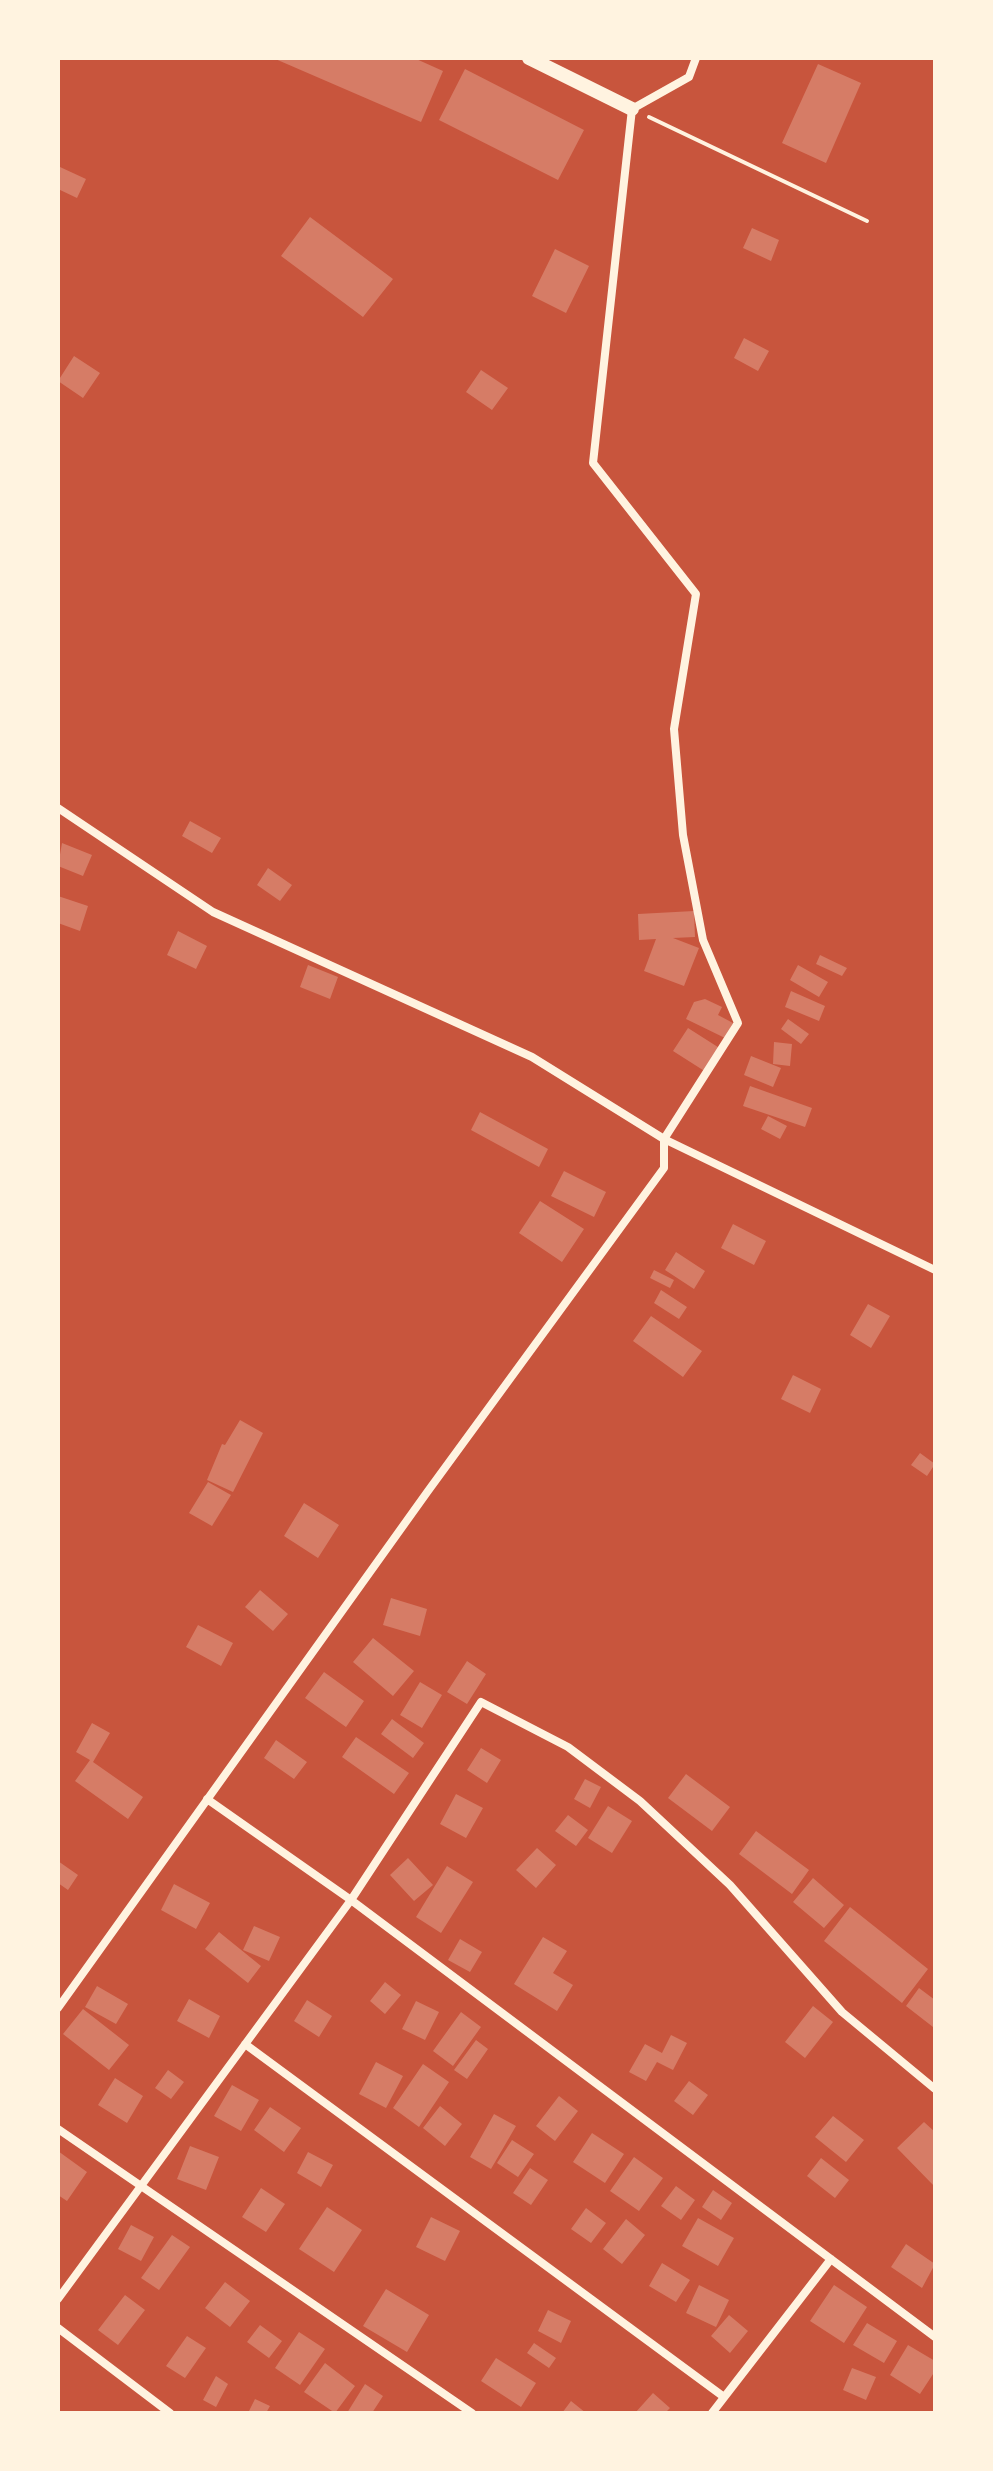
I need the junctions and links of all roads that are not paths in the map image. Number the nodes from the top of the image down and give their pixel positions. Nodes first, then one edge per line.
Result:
1 (529, 58) edge
2 (696, 58) edge
3 (632, 109) junction
4 (58, 808) edge
5 (664, 1139) junction
6 (935, 1270) edge
7 (207, 1799) junction
8 (351, 1900) junction
9 (58, 2008) edge
10 (245, 2044) junction
11 (935, 2089) edge
12 (58, 2129) edge
13 (140, 2186) junction
14 (831, 2259) junction
15 (58, 2299) edge
16 (58, 2328) edge
17 (935, 2337) edge
18 (724, 2397) junction
19 (170, 2413) edge
20 (472, 2413) edge
21 (712, 2413) edge

1 - 3 street
2 - 3 street
3 - 5 street
4 - 5 street
5 - 6 street
5 - 7 street
7 - 8 street
7 - 9 street
8 - 10 street
8 - 11 street
8 - 14 street
10 - 13 street
10 - 18 street
12 - 13 street
13 - 15 street
13 - 20 street
14 - 17 street
14 - 18 street
16 - 19 street
18 - 21 street

